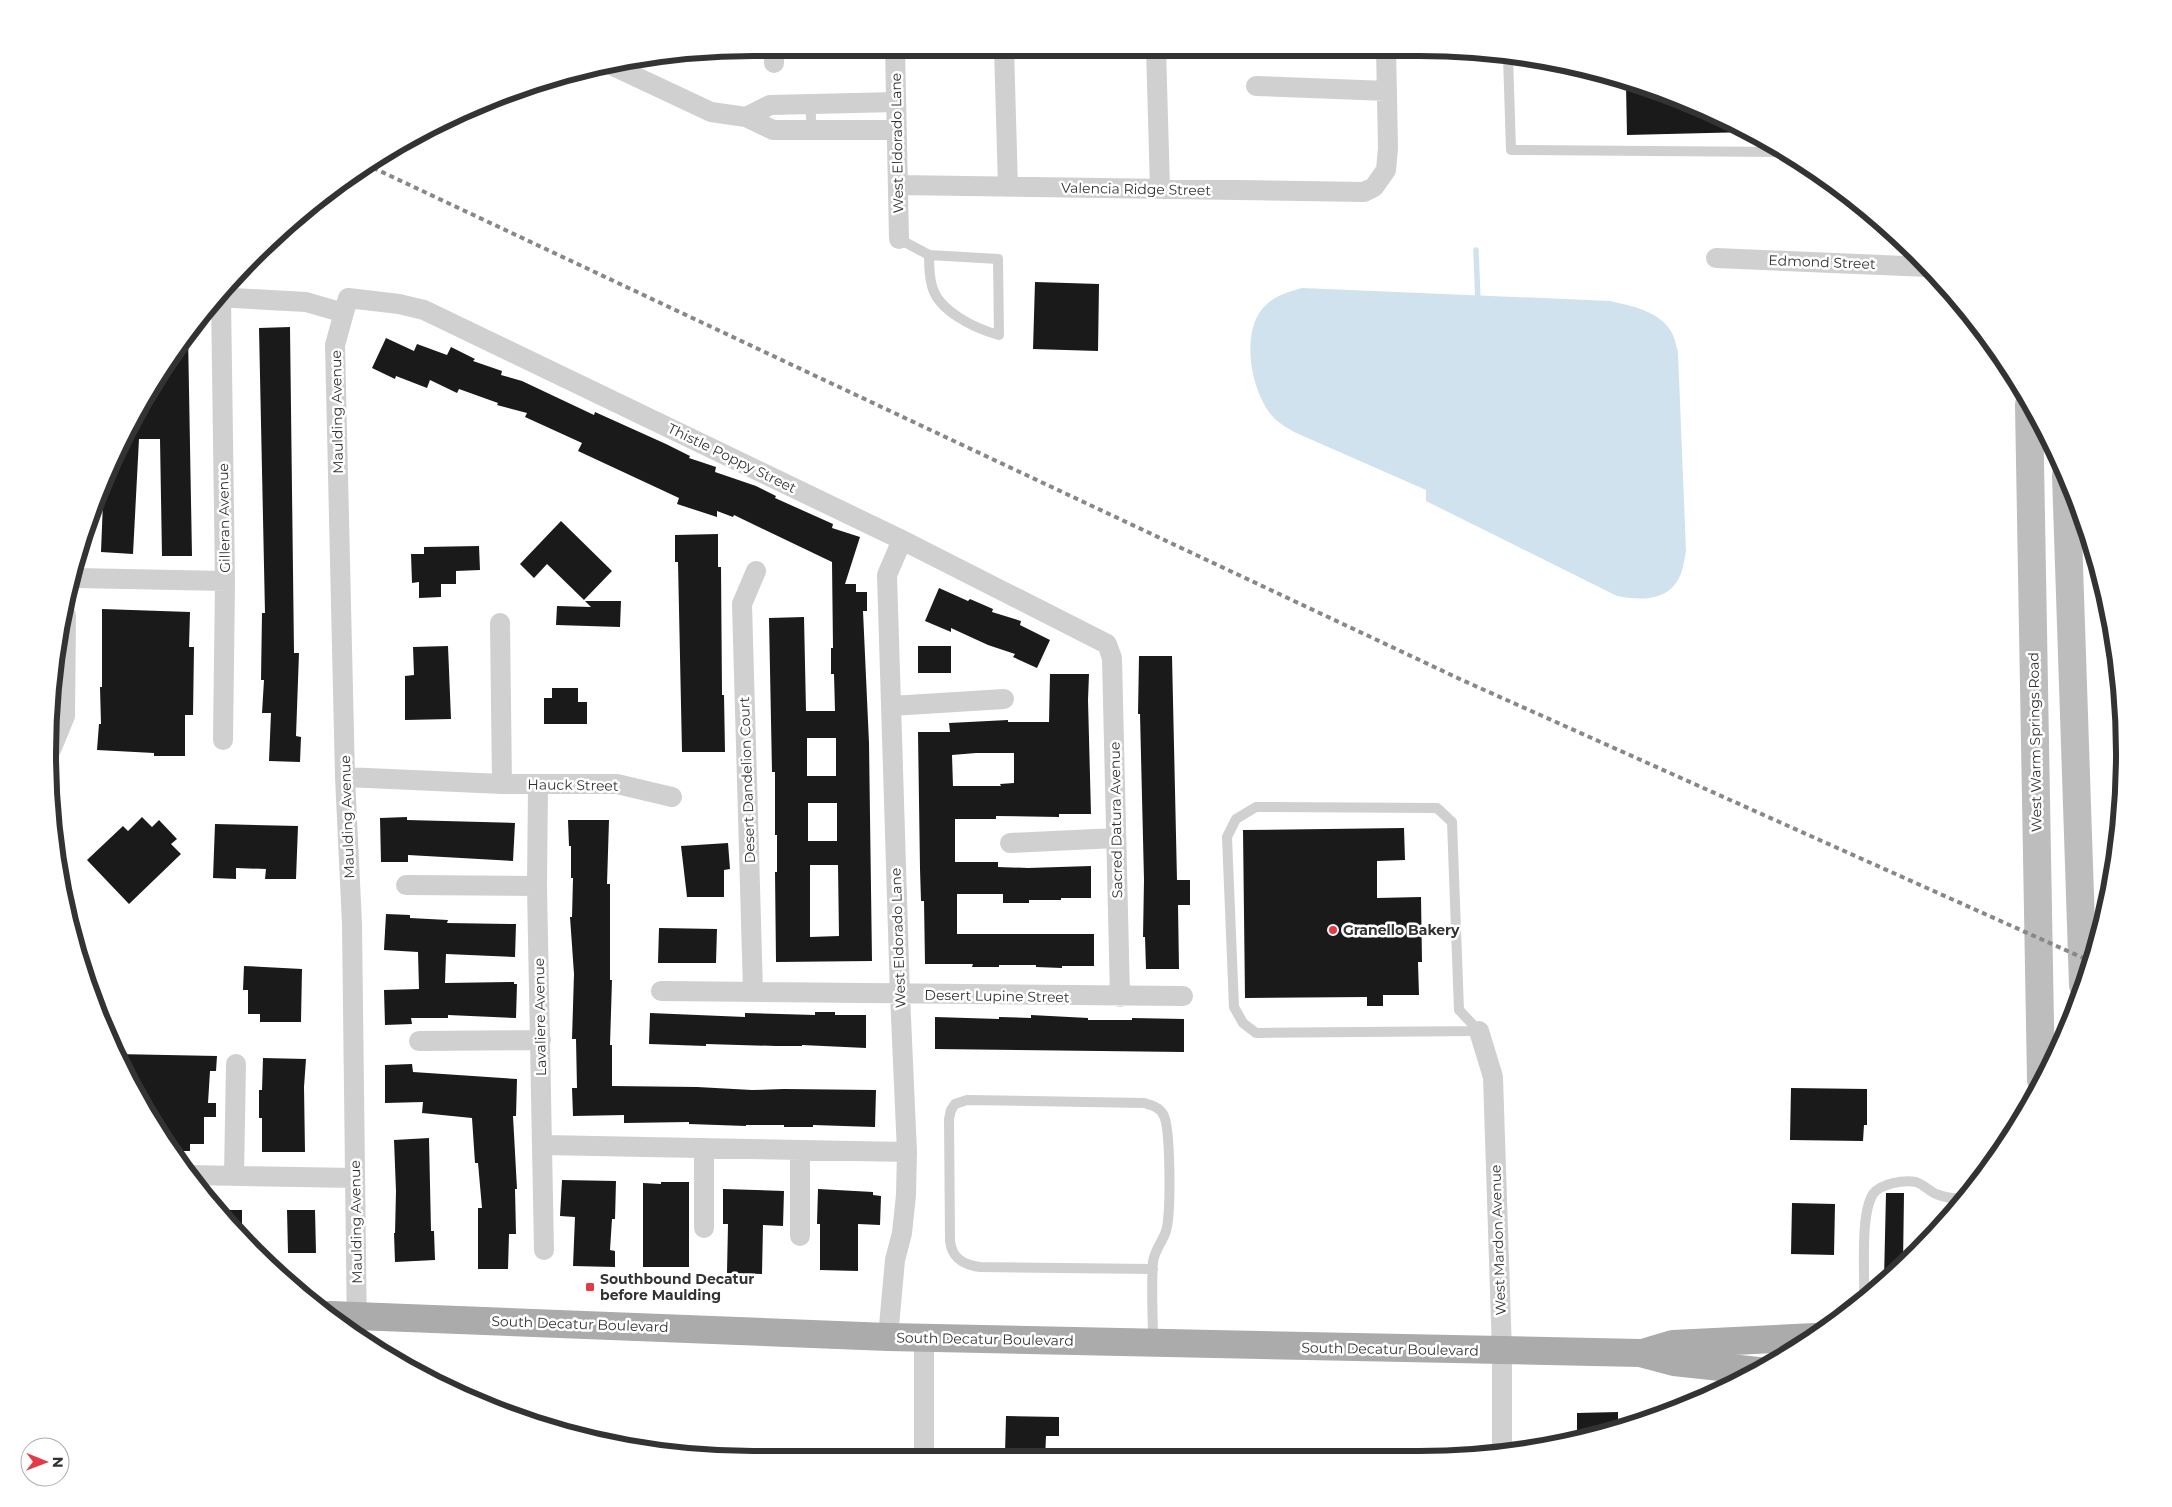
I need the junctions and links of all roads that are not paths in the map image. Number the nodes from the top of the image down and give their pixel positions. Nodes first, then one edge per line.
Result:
1 (895, 56) edge
2 (1004, 56) edge
3 (1156, 56) edge
4 (1386, 56) edge
5 (1508, 62) edge
6 (620, 69) edge
7 (1256, 86) dead end
8 (1387, 91) junction
9 (896, 102) junction
10 (810, 105) junction
11 (746, 117) junction
12 (812, 130) junction
13 (897, 130) junction
14 (1770, 152) edge
15 (898, 185) junction
16 (1008, 187) junction
17 (1160, 189) junction
18 (899, 239) joint
19 (929, 255) junction
20 (1716, 258) dead end
21 (1918, 267) edge
22 (226, 297) edge
23 (346, 305) junction
24 (219, 306) edge
25 (2029, 418) edge
26 (2067, 497) edge
27 (902, 540) junction
28 (756, 572) dead end
29 (79, 578) edge
30 (225, 580) junction
31 (500, 622) dead end
32 (66, 641) edge
33 (1107, 644) joint
34 (1004, 699) dead end
35 (891, 706) junction
36 (57, 734) edge
37 (223, 740) dead end
38 (345, 777) junction
39 (502, 784) junction
40 (538, 785) junction
41 (672, 797) dead end
42 (1116, 838) junction
43 (1010, 843) dead end
44 (406, 885) dead end
45 (538, 886) junction
46 (2082, 967) edge
47 (661, 991) dead end
48 (753, 992) junction
49 (900, 995) junction
50 (1183, 996) dead end
51 (1120, 997) junction
52 (1479, 1031) junction
53 (541, 1040) junction
54 (419, 1041) dead end
55 (236, 1064) dead end
56 (2041, 1068) edge
57 (543, 1145) junction
58 (704, 1148) junction
59 (800, 1150) junction
60 (907, 1152) junction
61 (198, 1175) edge
62 (234, 1175) junction
63 (355, 1178) junction
64 (1955, 1199) edge
65 (704, 1228) dead end
66 (800, 1236) dead end
67 (544, 1250) dead end
68 (1153, 1269) junction
69 (1864, 1289) edge
70 (357, 1326) edge
71 (888, 1336) junction
72 (924, 1338) junction
73 (1798, 1338) edge
74 (1153, 1343) junction
75 (1502, 1352) junction
76 (1640, 1354) junction
77 (1744, 1370) edge
78 (1502, 1446) edge
79 (924, 1451) edge

1 - 9 street, West Eldorado Lane
2 - 16 street
3 - 17 street
4 - 8 street
5 - 14 lane
6 - 11 street
7 - 8 street
8 - 17 street, Valencia Ridge Street
9 - 10 street
9 - 13 street, West Eldorado Lane
10 - 11 street
10 - 12 lane
11 - 12 street
12 - 13 street
13 - 15 street, West Eldorado Lane
15 - 16 street, Valencia Ridge Street
15 - 18 street, West Eldorado Lane
16 - 17 street, Valencia Ridge Street
18 - 19 lane
19 - 19 lane
20 - 21 street, Edmond Street
22 - 23 street, Thistle Poppy Street
23 - 27 street, Thistle Poppy Street
23 - 38 street, Maulding Avenue
24 - 30 street, Gilleran Avenue
25 - 56 main road, West Warm Springs Road
26 - 46 main road
27 - 33 street, Thistle Poppy Street
27 - 35 street, West Eldorado Lane
28 - 48 street, Desert Dandelion Court
29 - 30 street
30 - 37 street, Gilleran Avenue
31 - 39 street
32 - 36 street
33 - 42 street, Sacred Datura Avenue
34 - 35 street
35 - 49 street, West Eldorado Lane
38 - 39 street, Hauck Street
38 - 63 street, Maulding Avenue
39 - 40 street, Hauck Street
40 - 41 street, Hauck Street
40 - 45 street, Lavaliere Avenue
42 - 43 street
42 - 51 street, Sacred Datura Avenue
44 - 45 street
45 - 53 street, Lavaliere Avenue
47 - 48 street, Desert Lupine Street
48 - 49 street, Desert Lupine Street
49 - 51 street, Desert Lupine Street
49 - 60 street, West Eldorado Lane
50 - 51 street, Desert Lupine Street
52 - 52 lane
52 - 75 street, West Mardon Avenue
53 - 54 street
53 - 57 street, Lavaliere Avenue
55 - 62 street
57 - 58 street
57 - 67 street, Lavaliere Avenue
58 - 59 street
58 - 65 street
59 - 60 street
59 - 66 street
60 - 71 street, West Eldorado Lane
61 - 62 street
62 - 63 street
63 - 70 street, Maulding Avenue
64 - 69 lane
68 - 68 lane
68 - 74 lane
70 - 71 main road, South Decatur Boulevard
71 - 72 main road, South Decatur Boulevard
72 - 74 main road, South Decatur Boulevard
72 - 79 street
73 - 76 main road, South Decatur Boulevard
74 - 75 main road, South Decatur Boulevard
75 - 76 main road, South Decatur Boulevard
75 - 78 street, West Mardon Avenue
76 - 77 main road, South Decatur Boulevard

